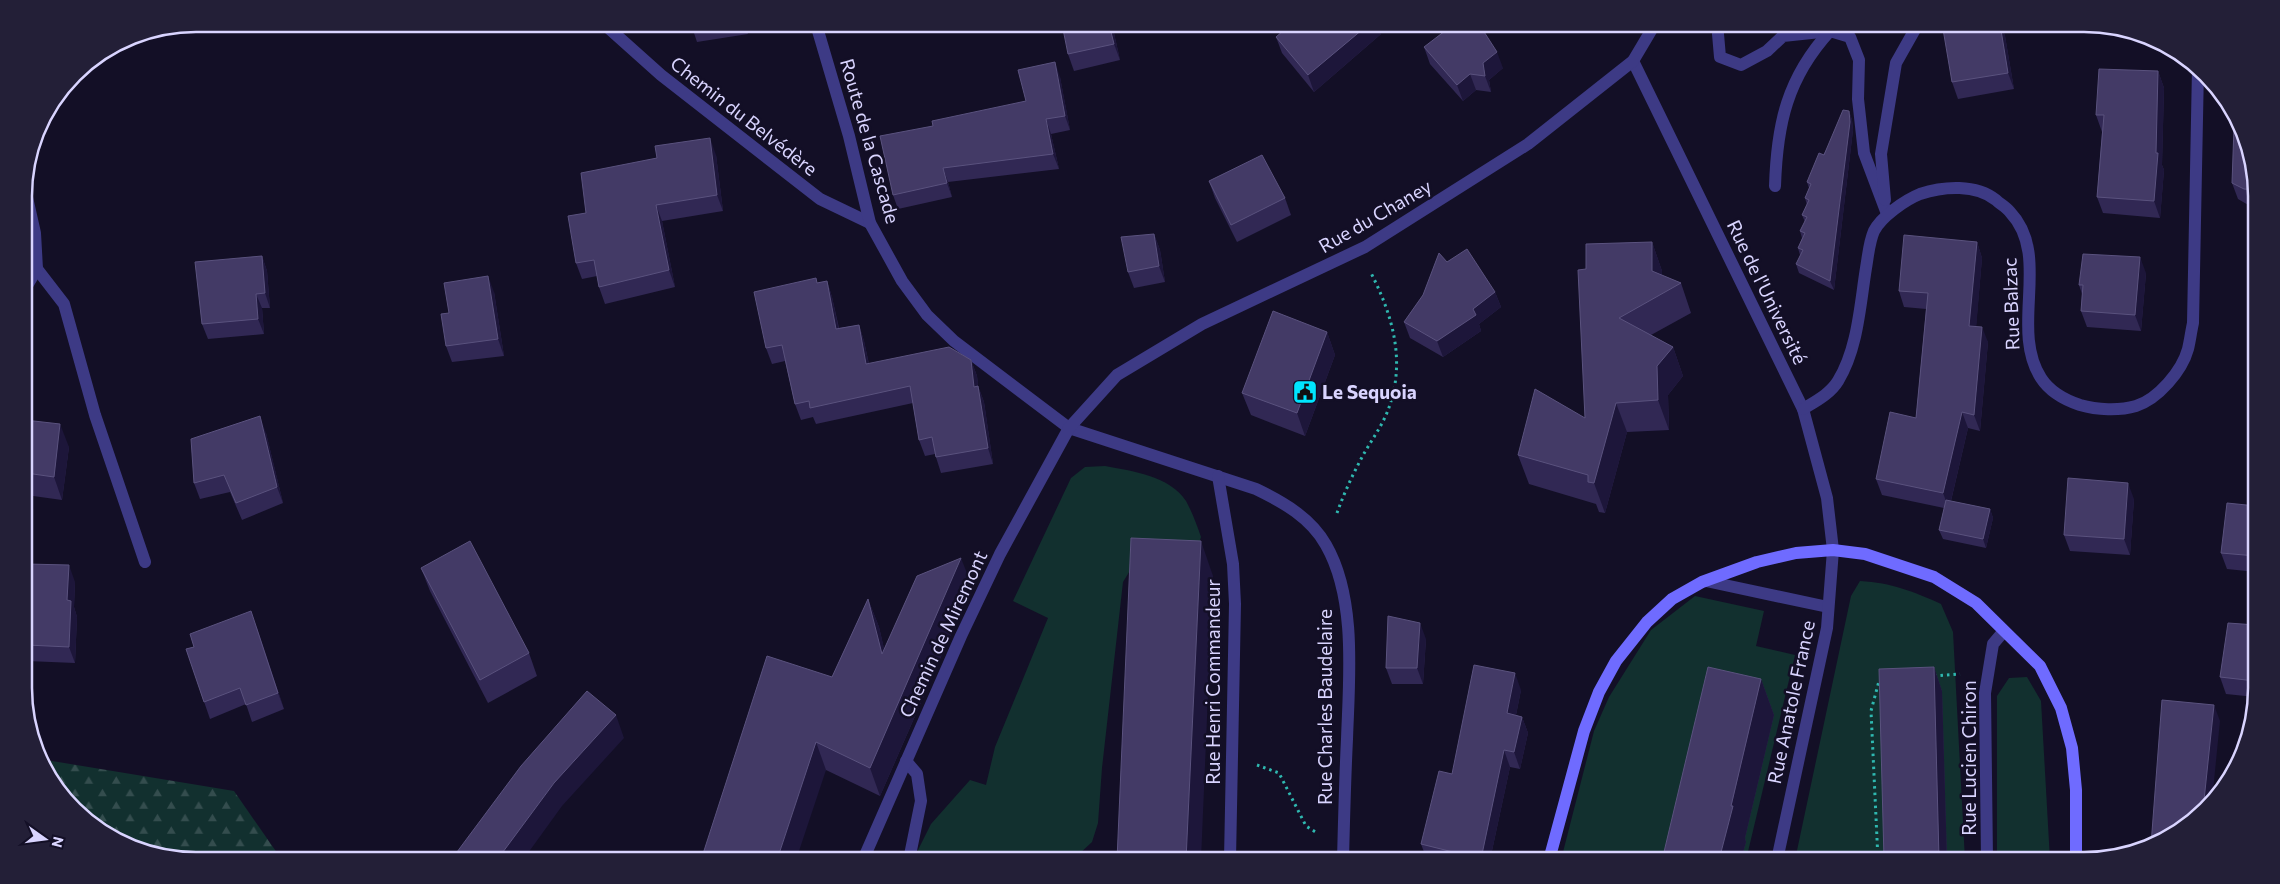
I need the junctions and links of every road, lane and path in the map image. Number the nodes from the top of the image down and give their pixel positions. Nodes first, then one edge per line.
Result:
1 (1650, 32) edge
2 (1820, 32) edge
3 (1829, 32) edge
4 (1833, 32) edge
5 (1913, 32) edge
6 (614, 33) edge
7 (819, 33) edge
8 (1718, 34) dead end
9 (1633, 61) junction
10 (2198, 78) edge
11 (1775, 186) dead end
12 (1886, 214) junction
13 (870, 223) junction
14 (33, 224) edge
15 (1360, 250) junction
16 (37, 269) junction
17 (33, 276) edge
18 (1803, 409) junction
19 (1068, 428) junction
20 (1218, 476) junction
21 (1326, 544) junction
22 (1833, 550) junction
23 (145, 562) dead end
24 (1706, 581) junction
25 (1828, 607) junction
26 (2004, 631) junction
27 (1988, 671) junction
28 (1928, 676) edge
29 (1889, 680) edge
30 (906, 761) junction
31 (1232, 763) junction
32 (1343, 838) junction
33 (1230, 851) edge
34 (1342, 851) edge
35 (1551, 851) edge
36 (1779, 851) edge
37 (1878, 851) edge
38 (1987, 851) edge
39 (2076, 851) edge
40 (867, 852) edge
41 (911, 852) edge

1 - 9 street, Rue du Chaney
2 - 8 street
3 - 11 street
4 - 12 street
5 - 12 street
6 - 13 street, Chemin du Belvédère
7 - 13 street, Route de la Cascade
9 - 15 street, Rue du Chaney
9 - 18 street, Rue de l'Université
10 - 12 street, Rue Balzac
12 - 18 street, Rue Balzac
13 - 19 street, Route de la Cascade
14 - 16 street
15 - 19 street, Rue du Chaney
15 - 21 path
16 - 17 street
16 - 23 street
18 - 22 street, Rue de l'Université
19 - 20 street, Rue Charles Baudelaire
19 - 30 street, Chemin de Miremont
20 - 21 street, Rue Charles Baudelaire
20 - 31 street, Rue Henri Commandeur
21 - 32 street, Rue Charles Baudelaire
22 - 24 main road
22 - 25 street, Rue Anatole France
22 - 26 main road
24 - 25 street
24 - 35 main road
25 - 36 street, Rue Anatole France
26 - 27 street, Rue Lucien Chiron
26 - 39 main road
27 - 28 path
27 - 38 street, Rue Lucien Chiron
29 - 37 path
30 - 40 street, Chemin de Miremont
30 - 41 street
31 - 32 path
31 - 33 street, Rue Henri Commandeur
32 - 34 street, Rue Charles Baudelaire

